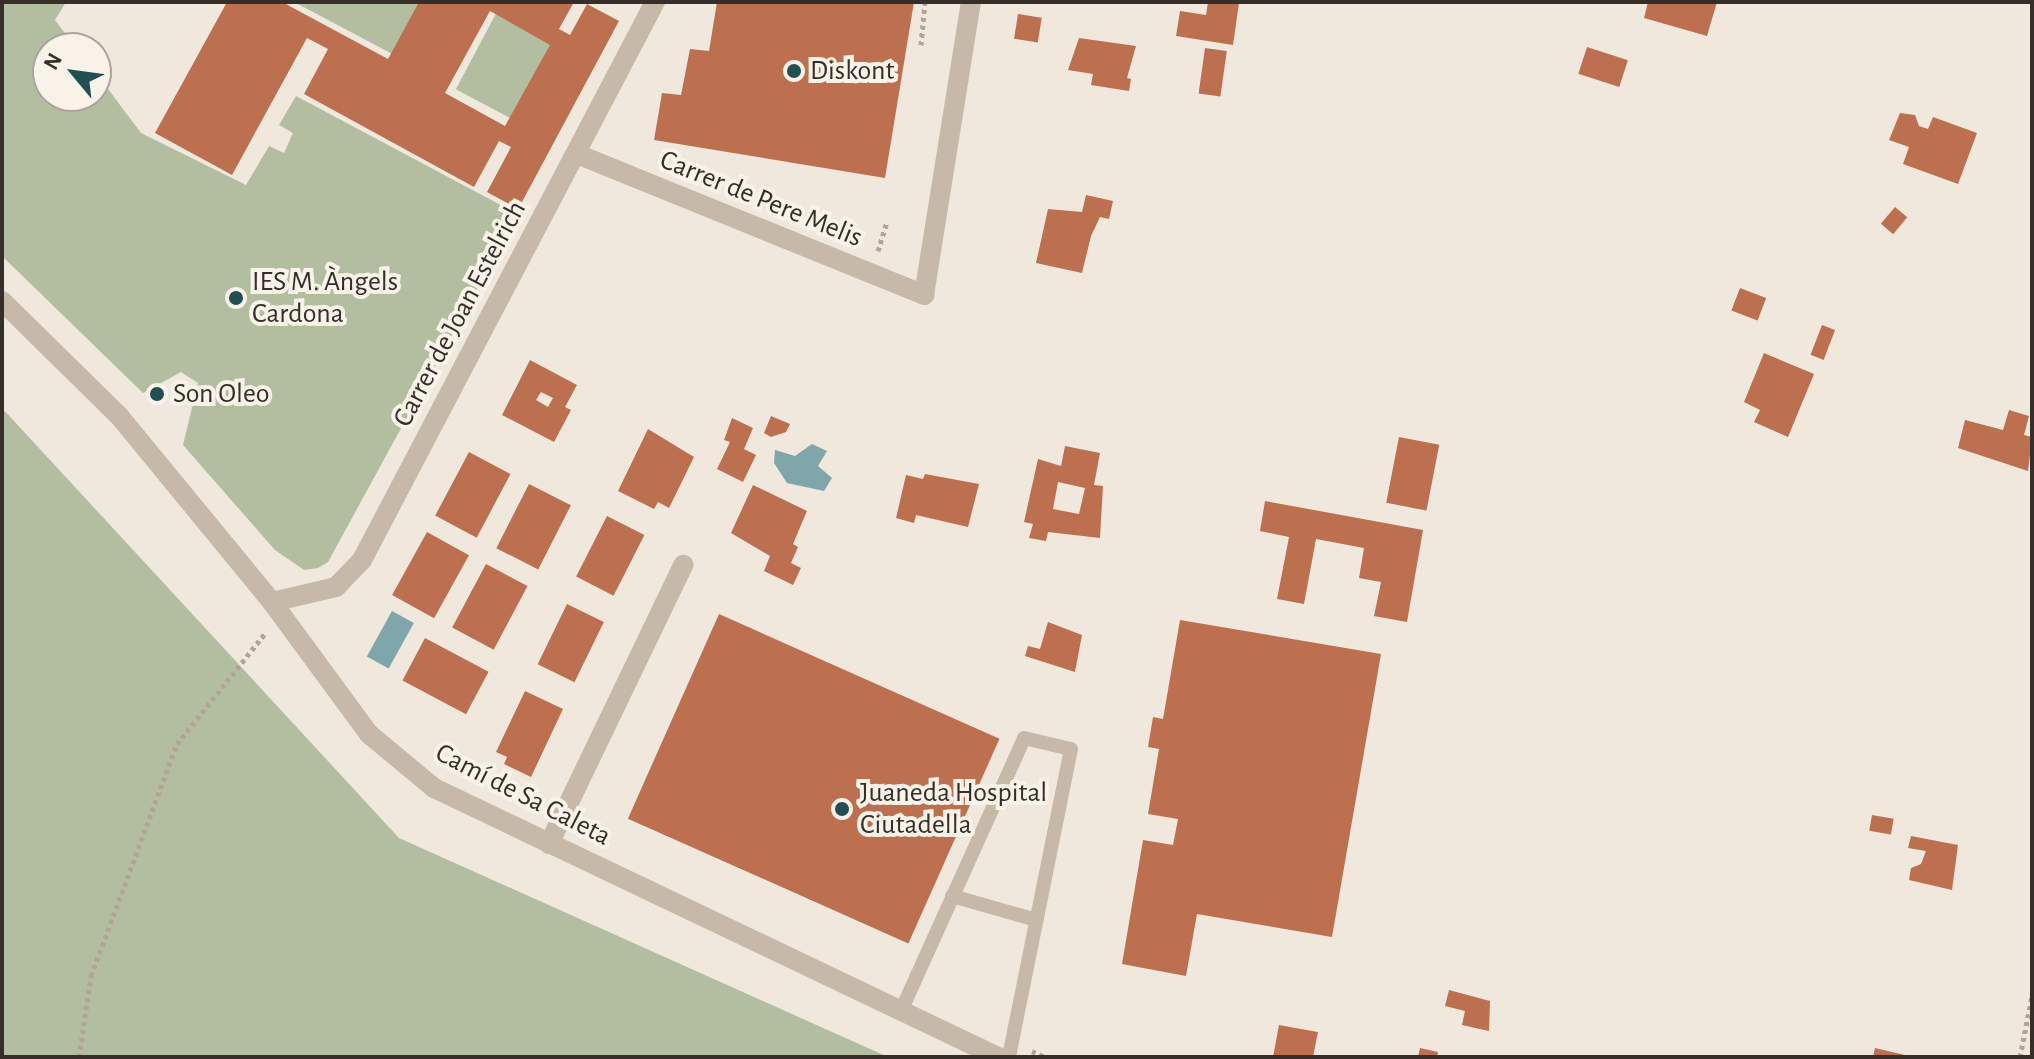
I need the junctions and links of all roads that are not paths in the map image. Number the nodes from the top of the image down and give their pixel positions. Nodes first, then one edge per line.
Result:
1 (655, 2) edge
2 (971, 2) edge
3 (577, 154) junction
4 (2, 301) edge
5 (683, 565) dead end
6 (272, 602) junction
7 (549, 844) junction
8 (952, 896) junction
9 (1037, 920) junction
10 (901, 1011) junction
11 (998, 1057) edge
12 (1009, 1057) edge

1 - 3 street, Carrer de Joan Estelrich
2 - 3 street, Carrer de Pere Melis
3 - 6 street, Carrer de Joan Estelrich
4 - 6 street, Camí de Sa Caleta
5 - 7 street
6 - 7 street, Camí de Sa Caleta
7 - 10 street, Camí de Sa Caleta
8 - 9 lane
8 - 9 lane
8 - 10 lane
9 - 12 lane
10 - 11 street, Camí de Sa Caleta

